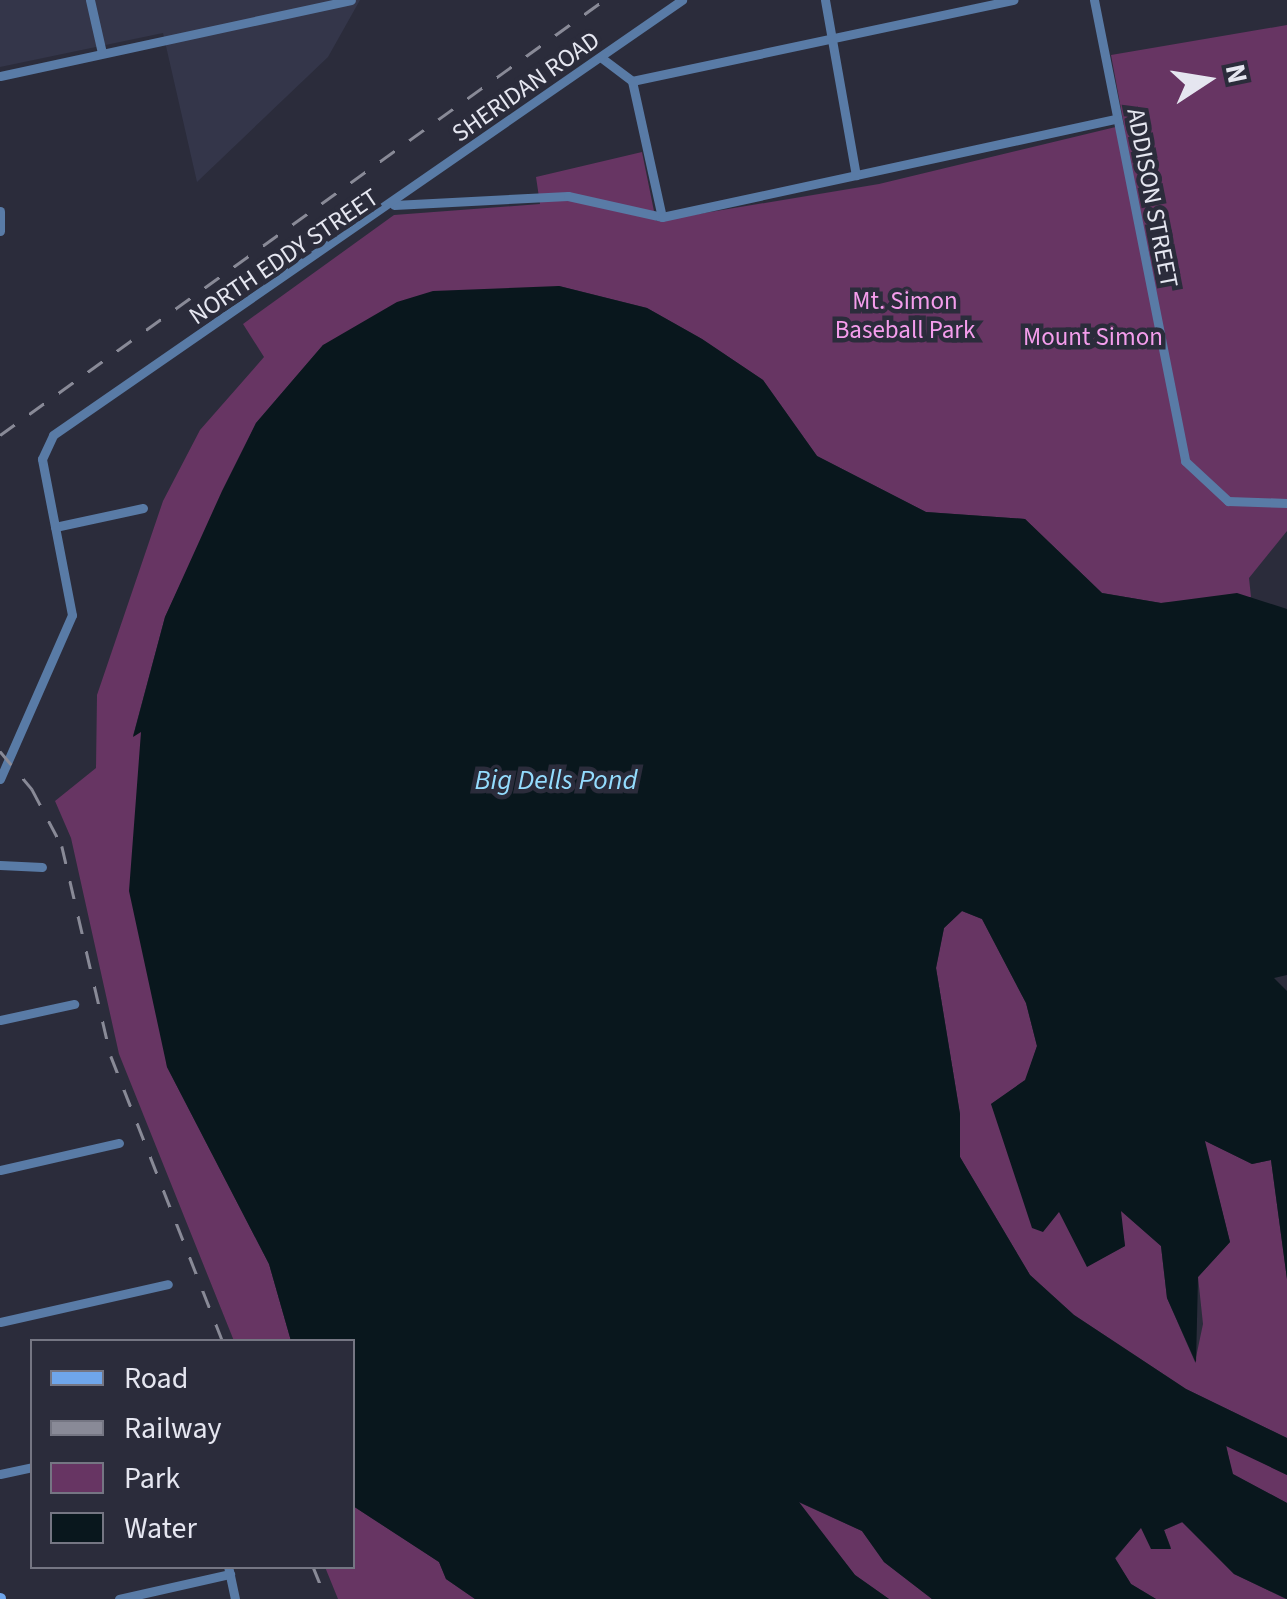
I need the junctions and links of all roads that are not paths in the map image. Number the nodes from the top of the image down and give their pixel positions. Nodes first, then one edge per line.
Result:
1 (90, 0) edge
2 (351, 0) edge
3 (682, 0) edge
4 (824, 0) edge
5 (1014, 0) edge
6 (1094, 0) edge
7 (832, 39) junction
8 (102, 53) junction
9 (603, 59) junction
10 (0, 76) edge
11 (632, 81) junction
12 (1116, 119) junction
13 (856, 175) junction
14 (391, 205) junction
15 (0, 211) edge
16 (662, 217) junction
17 (0, 231) edge
18 (1287, 503) edge
19 (143, 508) dead end
20 (55, 527) junction
21 (0, 779) edge
22 (0, 865) edge
23 (42, 866) dead end
24 (74, 1004) dead end
25 (0, 1020) edge
26 (119, 1143) dead end
27 (0, 1170) edge
28 (168, 1284) dead end
29 (0, 1322) edge
30 (30, 1466) edge
31 (0, 1474) edge
32 (229, 1570) edge
33 (118, 1599) edge
34 (236, 1599) edge

1 - 8 street
2 - 8 street
3 - 9 street, SHERIDAN ROAD
4 - 7 street
5 - 7 street
6 - 12 street, ADDISON STREET
7 - 11 street
7 - 13 street
8 - 10 street
9 - 11 street
9 - 14 street, SHERIDAN ROAD
11 - 16 street
12 - 13 street, NORTH EDDY STREET
12 - 18 street, ADDISON STREET
13 - 16 street, NORTH EDDY STREET
14 - 16 street, NORTH EDDY STREET
14 - 20 street, NORTH EDDY STREET
15 - 17 street
19 - 20 street
20 - 21 street, NORTH EDDY STREET
22 - 23 street
24 - 25 street
26 - 27 street
28 - 29 street
30 - 31 street
32 - 33 street
32 - 34 street

